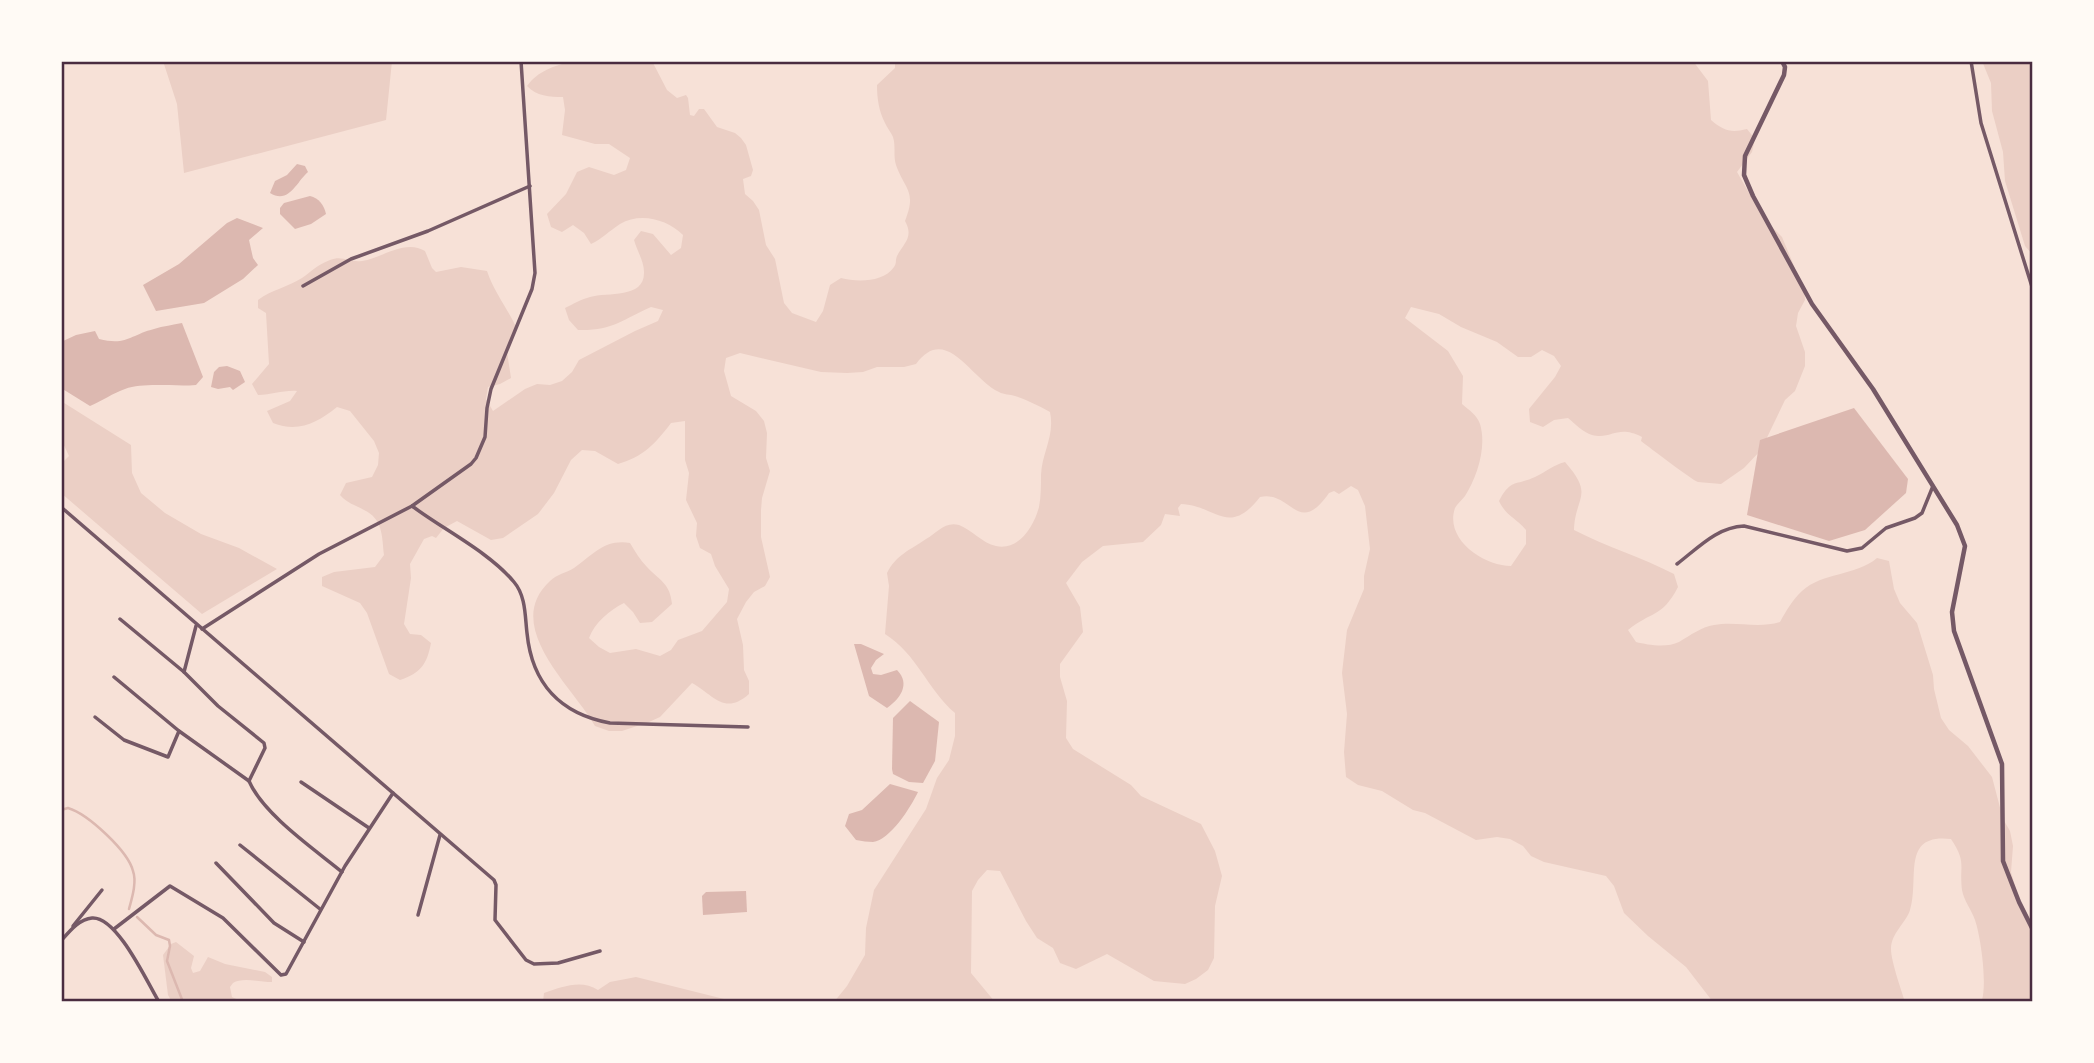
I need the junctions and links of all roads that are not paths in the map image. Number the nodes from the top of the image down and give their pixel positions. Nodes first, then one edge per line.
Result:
1 (521, 61) edge
2 (1782, 61) edge
3 (1971, 61) edge
4 (530, 186) junction
5 (303, 286) dead end
6 (2033, 290) edge
7 (1933, 486) junction
8 (412, 506) junction
9 (61, 507) edge
10 (1677, 564) dead end
11 (120, 619) dead end
12 (196, 625) junction
13 (202, 629) junction
14 (184, 671) junction
15 (114, 677) dead end
16 (95, 717) dead end
17 (748, 727) dead end
18 (179, 731) junction
19 (249, 781) junction
20 (301, 782) dead end
21 (393, 793) junction
22 (369, 828) junction
23 (440, 835) junction
24 (240, 845) dead end
25 (216, 863) dead end
26 (342, 872) junction
27 (102, 890) dead end
28 (320, 909) junction
29 (418, 915) dead end
30 (114, 929) junction
31 (2033, 930) edge
32 (68, 934) junction
33 (61, 941) edge
34 (304, 942) junction
35 (600, 951) dead end
36 (159, 1002) edge

1 - 4 street
2 - 7 street
3 - 6 street
4 - 5 street
4 - 8 street
7 - 10 street
7 - 31 street
8 - 13 street
8 - 17 street
9 - 12 street
11 - 14 street
12 - 13 street
12 - 14 street
13 - 21 street
14 - 19 street
15 - 18 street
16 - 18 street
18 - 19 street
19 - 26 street
20 - 22 street
21 - 22 street
21 - 23 street
22 - 26 street
23 - 29 street
23 - 35 street
24 - 28 street
25 - 34 street
26 - 28 street
27 - 32 street
28 - 34 street
30 - 32 street
30 - 34 street
30 - 36 street
32 - 33 street

